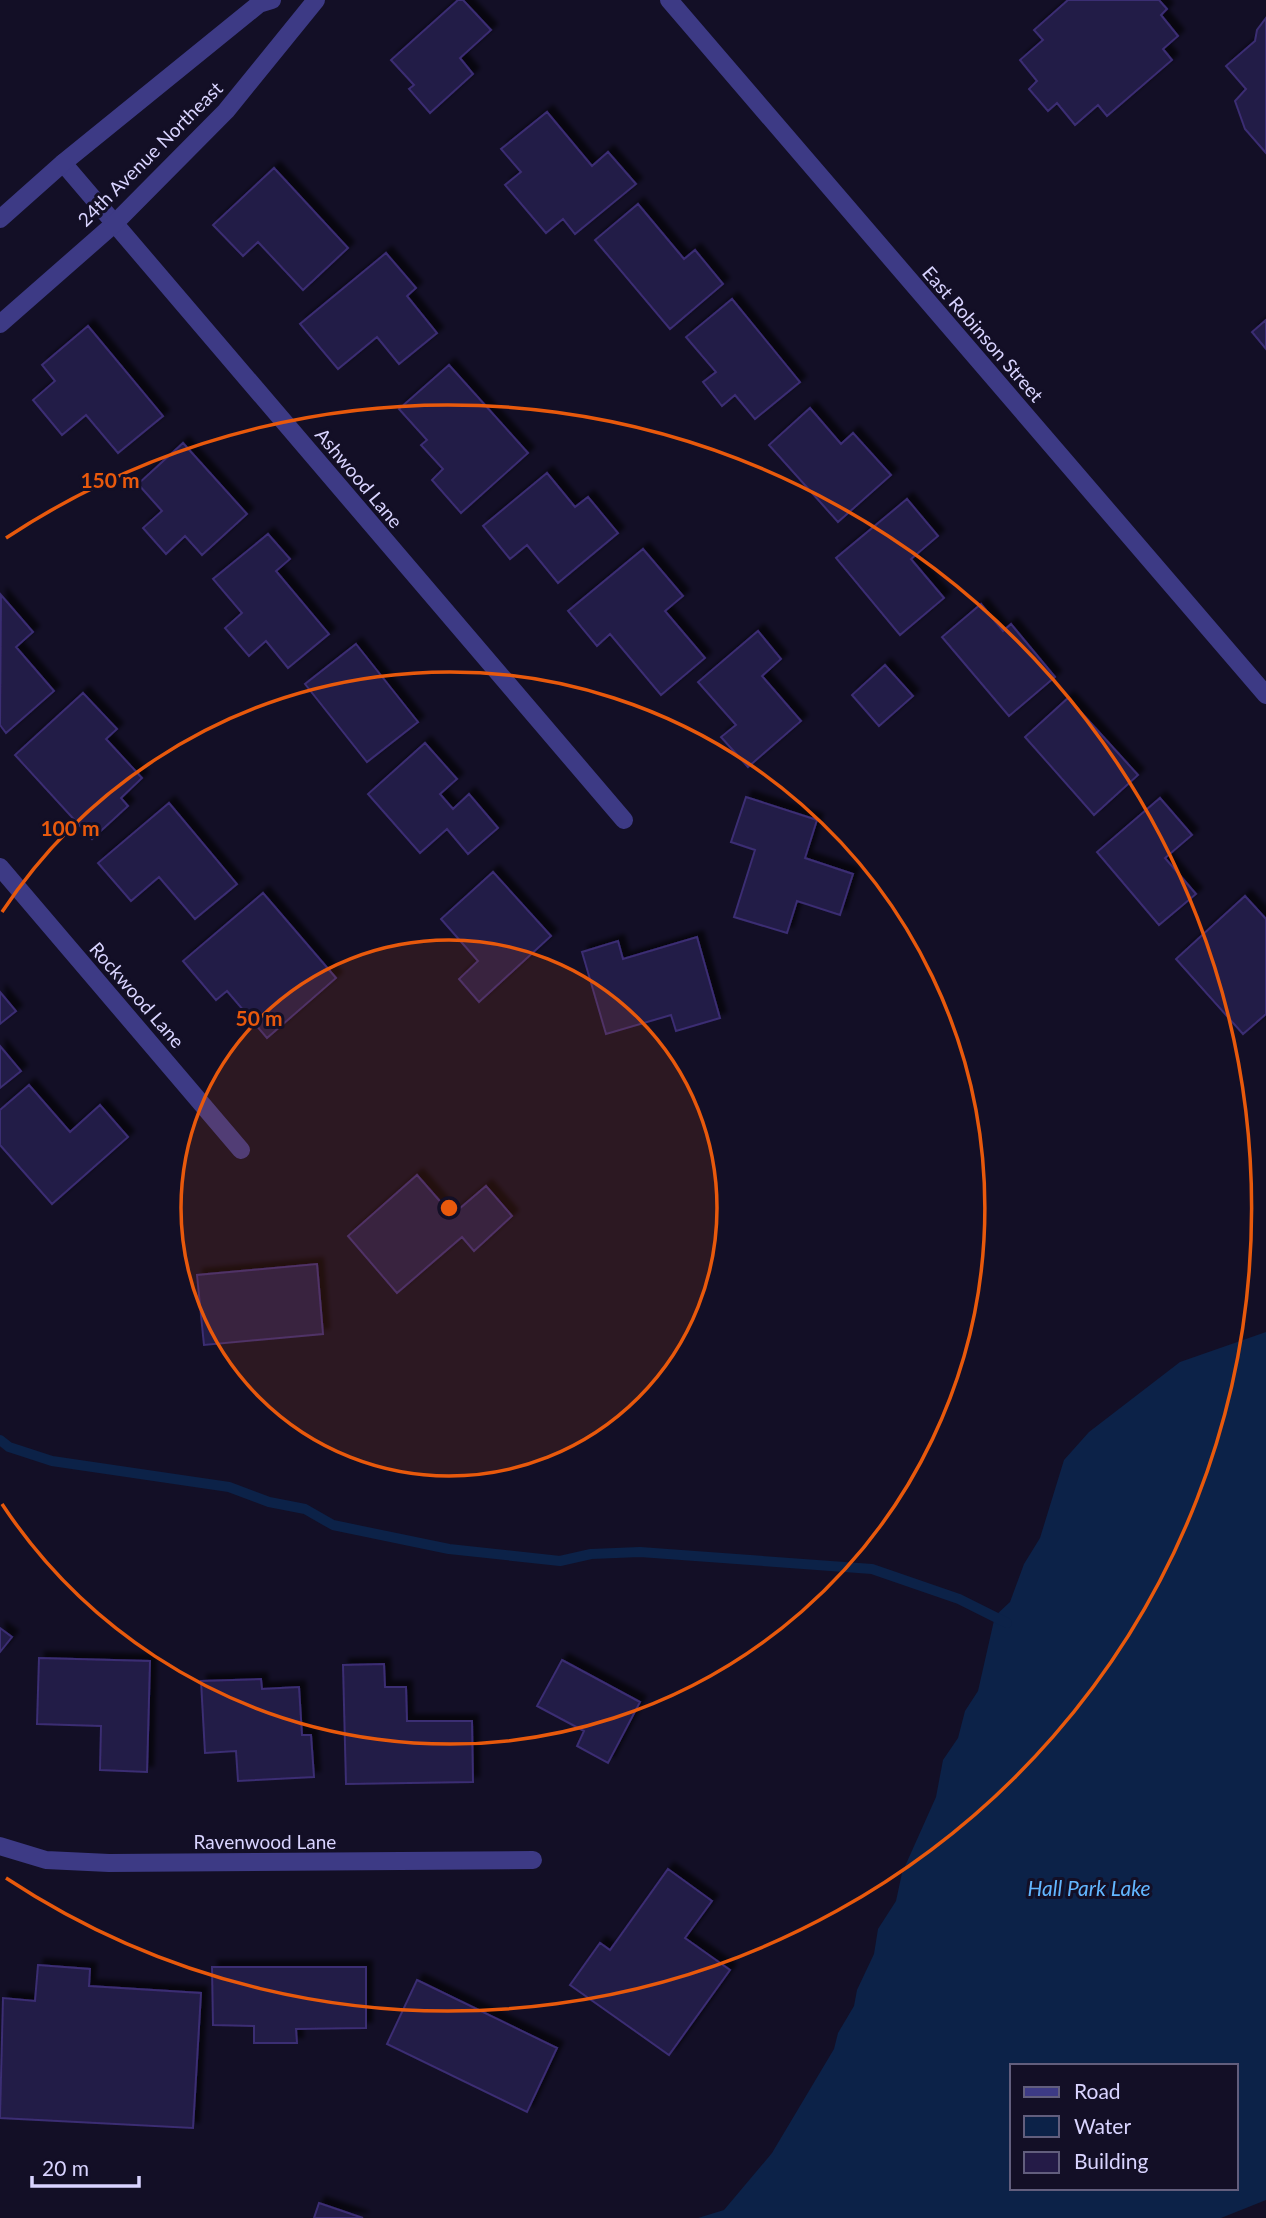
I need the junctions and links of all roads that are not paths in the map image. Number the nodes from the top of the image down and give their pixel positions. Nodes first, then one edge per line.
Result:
1 (272, 0) edge
2 (316, 0) edge
3 (669, 0) edge
4 (63, 163) junction
5 (0, 219) edge
6 (114, 224) junction
7 (0, 324) edge
8 (1266, 695) edge
9 (624, 820) dead end
10 (0, 867) edge
11 (241, 1150) dead end
12 (0, 1846) edge
13 (533, 1860) dead end

1 - 4 street, 24th Avenue Northeast
2 - 6 street, 24th Avenue Northeast
3 - 8 street, East Robinson Street
4 - 5 street, 24th Avenue Northeast
4 - 6 street, Ashwood Lane
6 - 7 street, 24th Avenue Northeast
6 - 9 street, Ashwood Lane
10 - 11 street, Rockwood Lane
12 - 13 street, Ravenwood Lane

